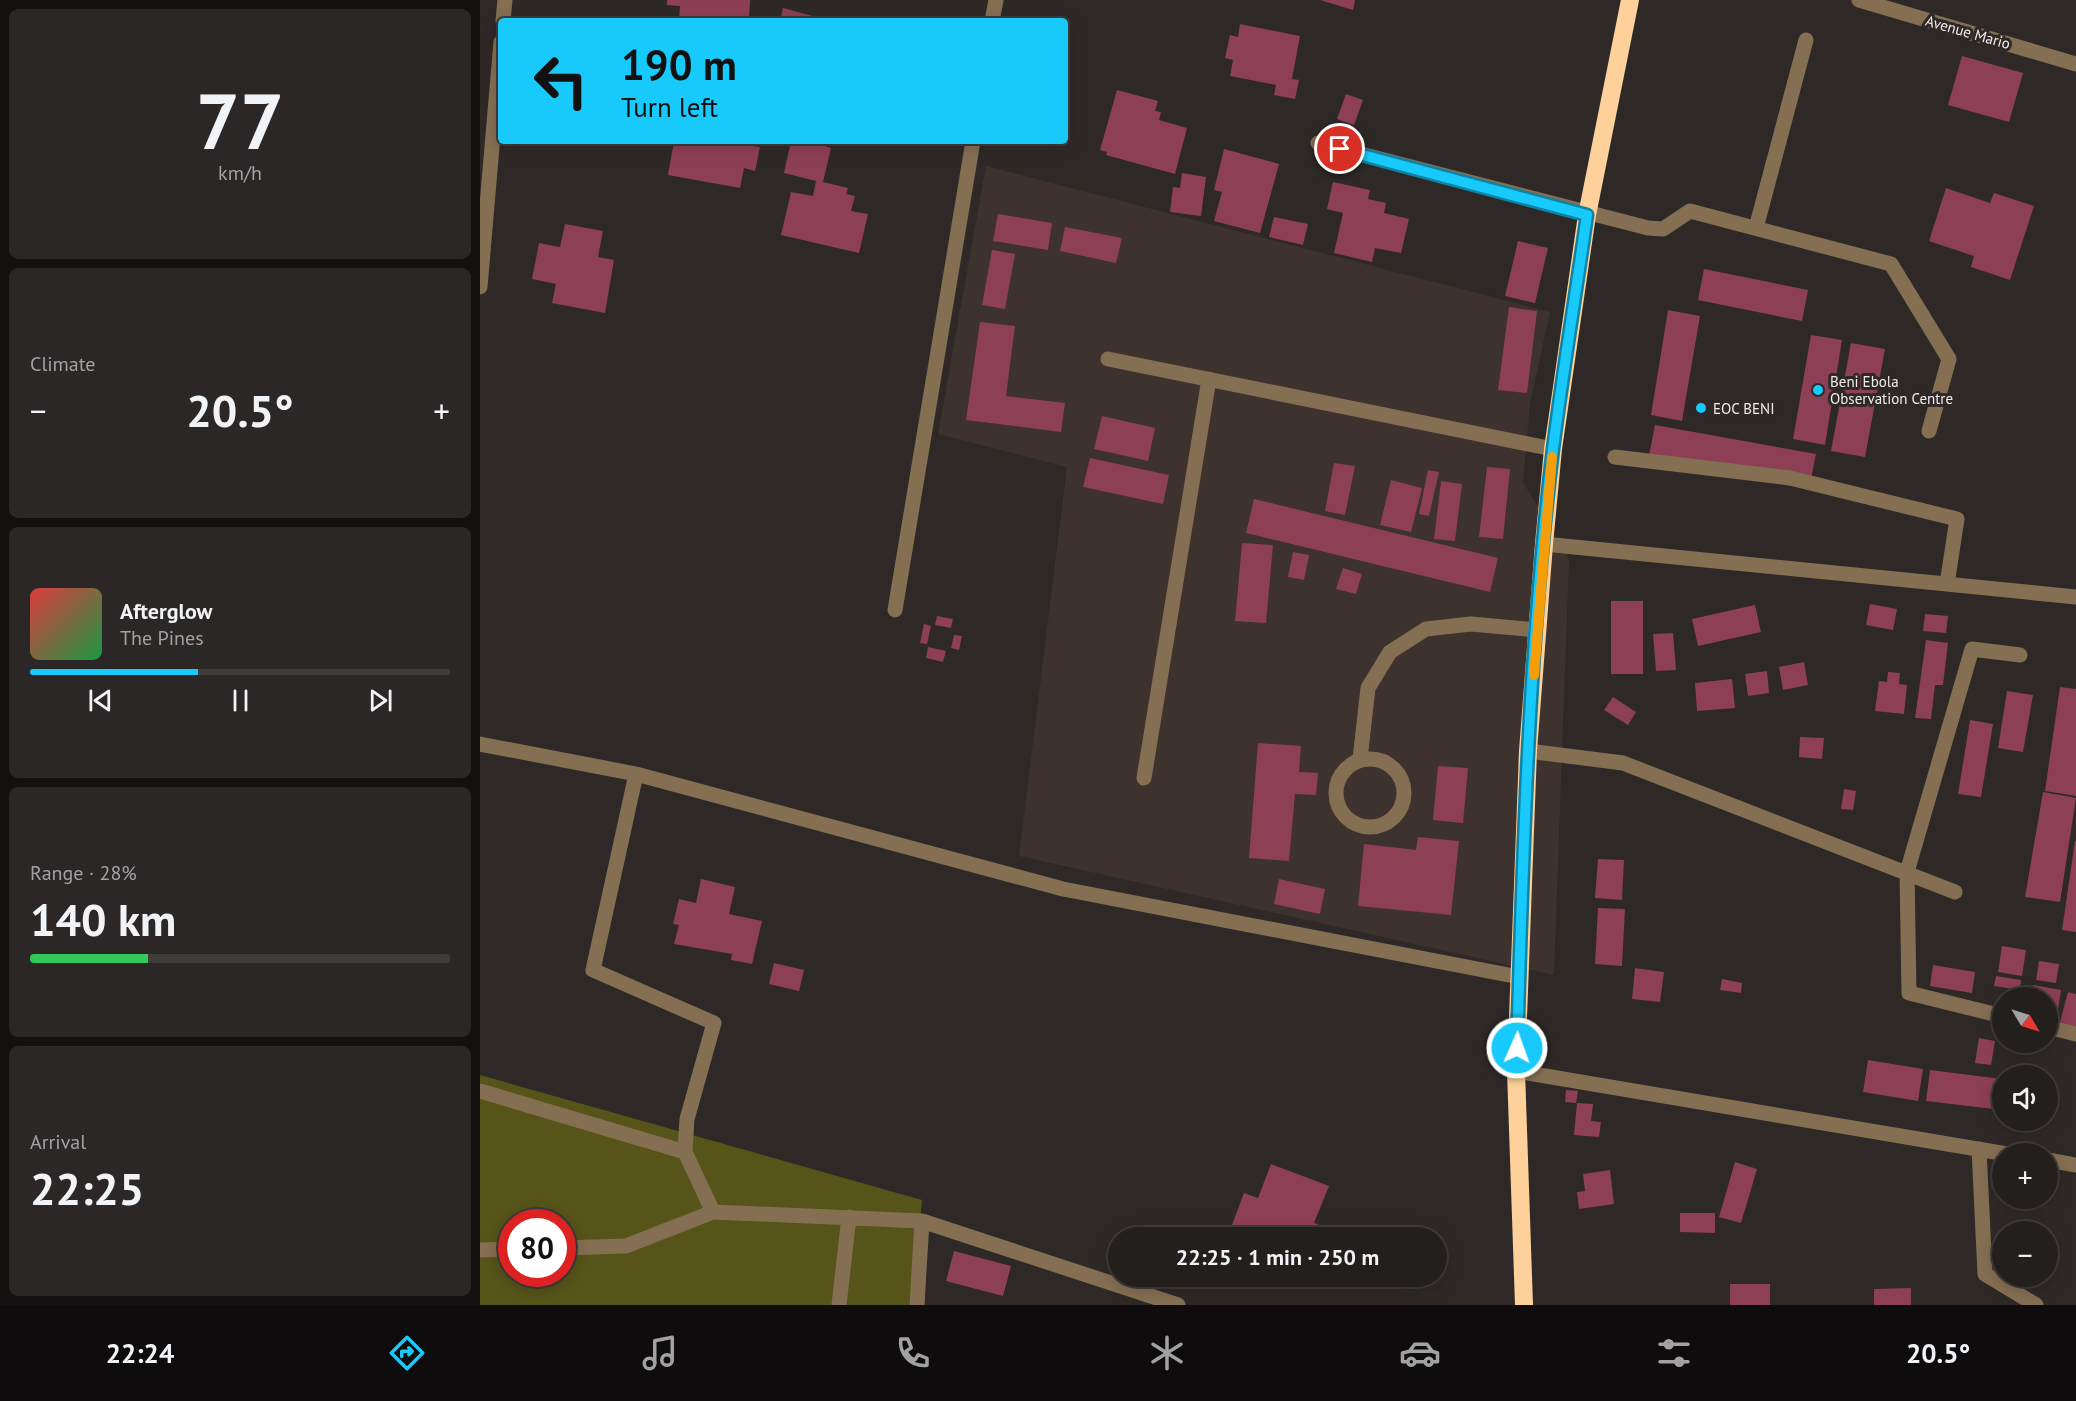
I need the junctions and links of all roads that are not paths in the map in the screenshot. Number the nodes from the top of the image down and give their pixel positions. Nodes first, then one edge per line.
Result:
1 (505, 0) edge
2 (996, 0) edge
3 (1630, 0) edge
4 (1859, 0) edge
5 (503, 18) edge
6 (993, 18) edge
7 (1806, 40) dead end
8 (2076, 64) edge
9 (498, 77) edge
10 (1318, 143) dead end
11 (973, 144) edge
12 (1587, 215) junction
13 (1756, 228) junction
14 (480, 287) edge
15 (1108, 358) dead end
16 (1209, 379) junction
17 (1929, 431) dead end
18 (1553, 449) junction
19 (1615, 457) dead end
20 (1544, 544) junction
21 (1947, 584) junction
22 (2076, 597) edge
23 (895, 610) dead end
24 (1537, 630) junction
25 (2020, 655) dead end
26 (480, 744) edge
27 (1527, 751) junction
28 (1360, 759) junction
29 (636, 774) junction
30 (1144, 778) dead end
31 (1907, 872) junction
32 (1955, 892) dead end
33 (1519, 977) junction
34 (1992, 1014) edge
35 (2058, 1030) edge
36 (2076, 1034) edge
37 (1516, 1071) junction
38 (480, 1091) edge
39 (1979, 1149) junction
40 (1992, 1151) edge
41 (685, 1152) junction
42 (2058, 1162) edge
43 (2076, 1165) edge
44 (713, 1212) junction
45 (849, 1216) junction
46 (922, 1221) junction
47 (576, 1248) edge
48 (498, 1249) edge
49 (480, 1250) edge
50 (1173, 1304) edge
51 (839, 1305) edge
52 (917, 1305) edge
53 (1524, 1305) edge
54 (2036, 1305) edge

1 - 5 street
2 - 6 street
3 - 12 highway
4 - 8 street, Avenue Mario
7 - 13 street
9 - 14 street
10 - 12 street
11 - 23 street
12 - 13 street
12 - 18 highway
13 - 17 street
15 - 16 street
16 - 18 street
16 - 30 street
18 - 20 highway
19 - 21 street
20 - 21 street
20 - 24 highway
21 - 22 street
24 - 27 highway
24 - 28 street
25 - 31 street
26 - 29 street
27 - 31 street
27 - 33 highway
28 - 28 street
29 - 33 street
29 - 41 street
31 - 32 street
31 - 34 street
33 - 37 highway
35 - 36 street
37 - 39 street
37 - 53 highway
38 - 41 street
39 - 40 street
39 - 54 street
41 - 44 street
42 - 43 street
44 - 45 street
44 - 47 street
45 - 46 street
45 - 51 street
46 - 50 street
46 - 52 street
48 - 49 street

